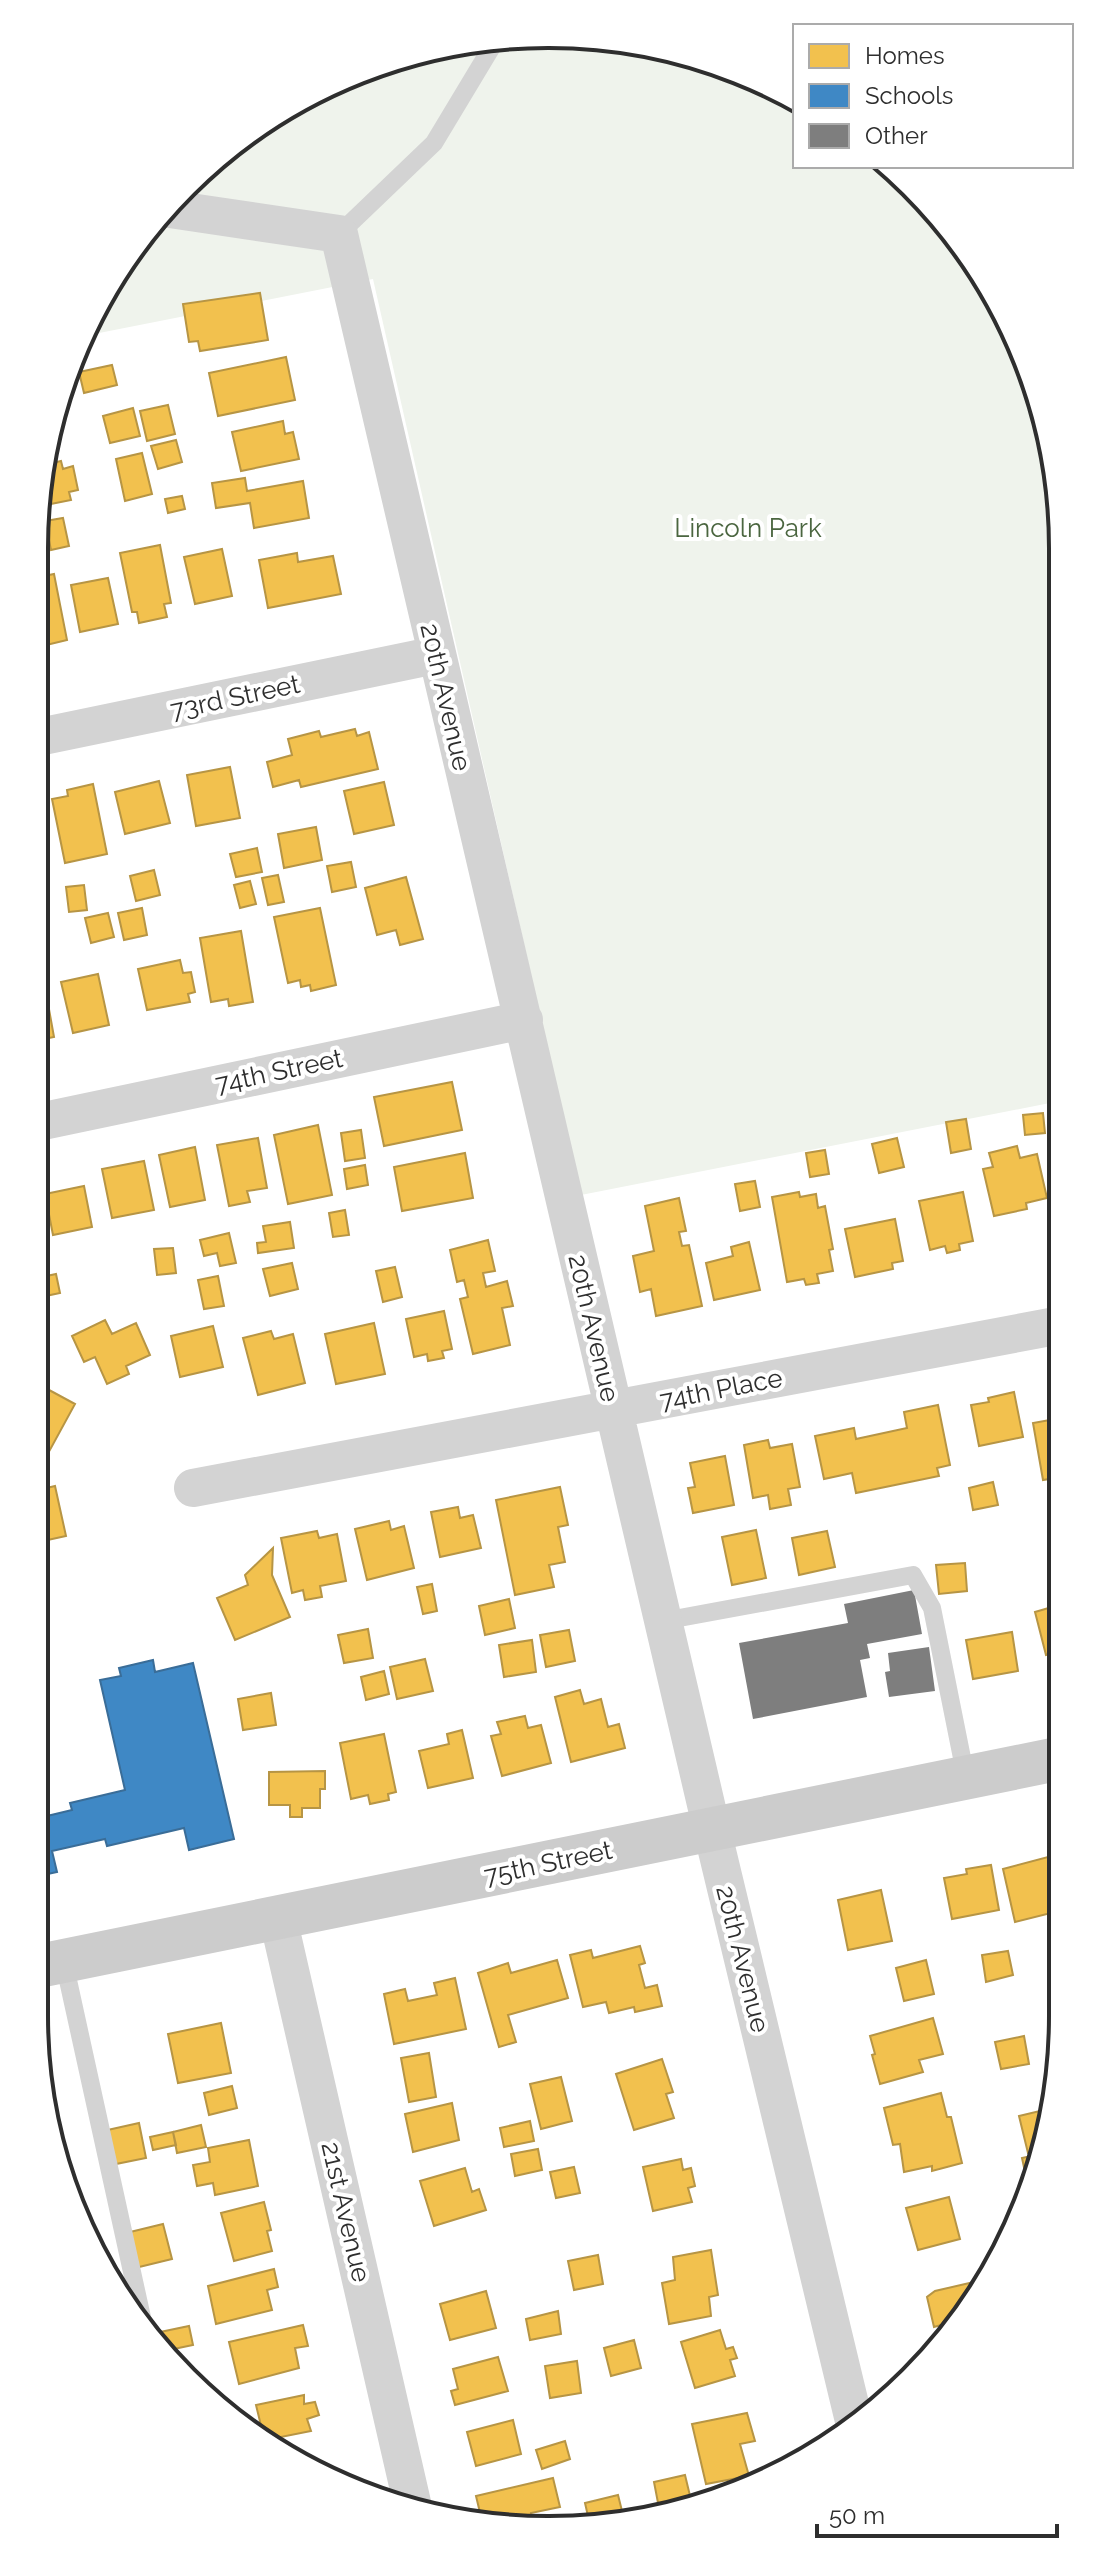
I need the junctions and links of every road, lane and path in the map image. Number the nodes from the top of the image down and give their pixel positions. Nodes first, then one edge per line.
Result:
1 (489, 51) edge
2 (180, 210) edge
3 (339, 234) junction
4 (436, 655) junction
5 (48, 735) edge
6 (524, 1020) junction
7 (48, 1120) edge
8 (1049, 1327) edge
9 (613, 1409) junction
10 (193, 1488) dead end
11 (663, 1621) junction
12 (1049, 1761) edge
13 (966, 1778) junction
14 (712, 1830) junction
15 (278, 1918) junction
16 (49, 1964) edge
17 (138, 2302) edge
18 (852, 2414) edge
19 (411, 2496) edge

1 - 3 lane
2 - 3 street
3 - 4 street, 20th Avenue
4 - 5 street, 73rd Street
4 - 6 street, 20th Avenue
6 - 7 street, 74th Street
6 - 9 street, 20th Avenue
8 - 9 street, 74th Place
9 - 10 street, 74th Place
9 - 11 street, 20th Avenue
11 - 13 lane
11 - 14 street, 20th Avenue
12 - 13 street, 75th Street
13 - 14 street, 75th Street
14 - 15 street, 75th Street
14 - 18 street, 20th Avenue
15 - 16 street, 75th Street
15 - 19 street, 21st Avenue
16 - 17 lane

